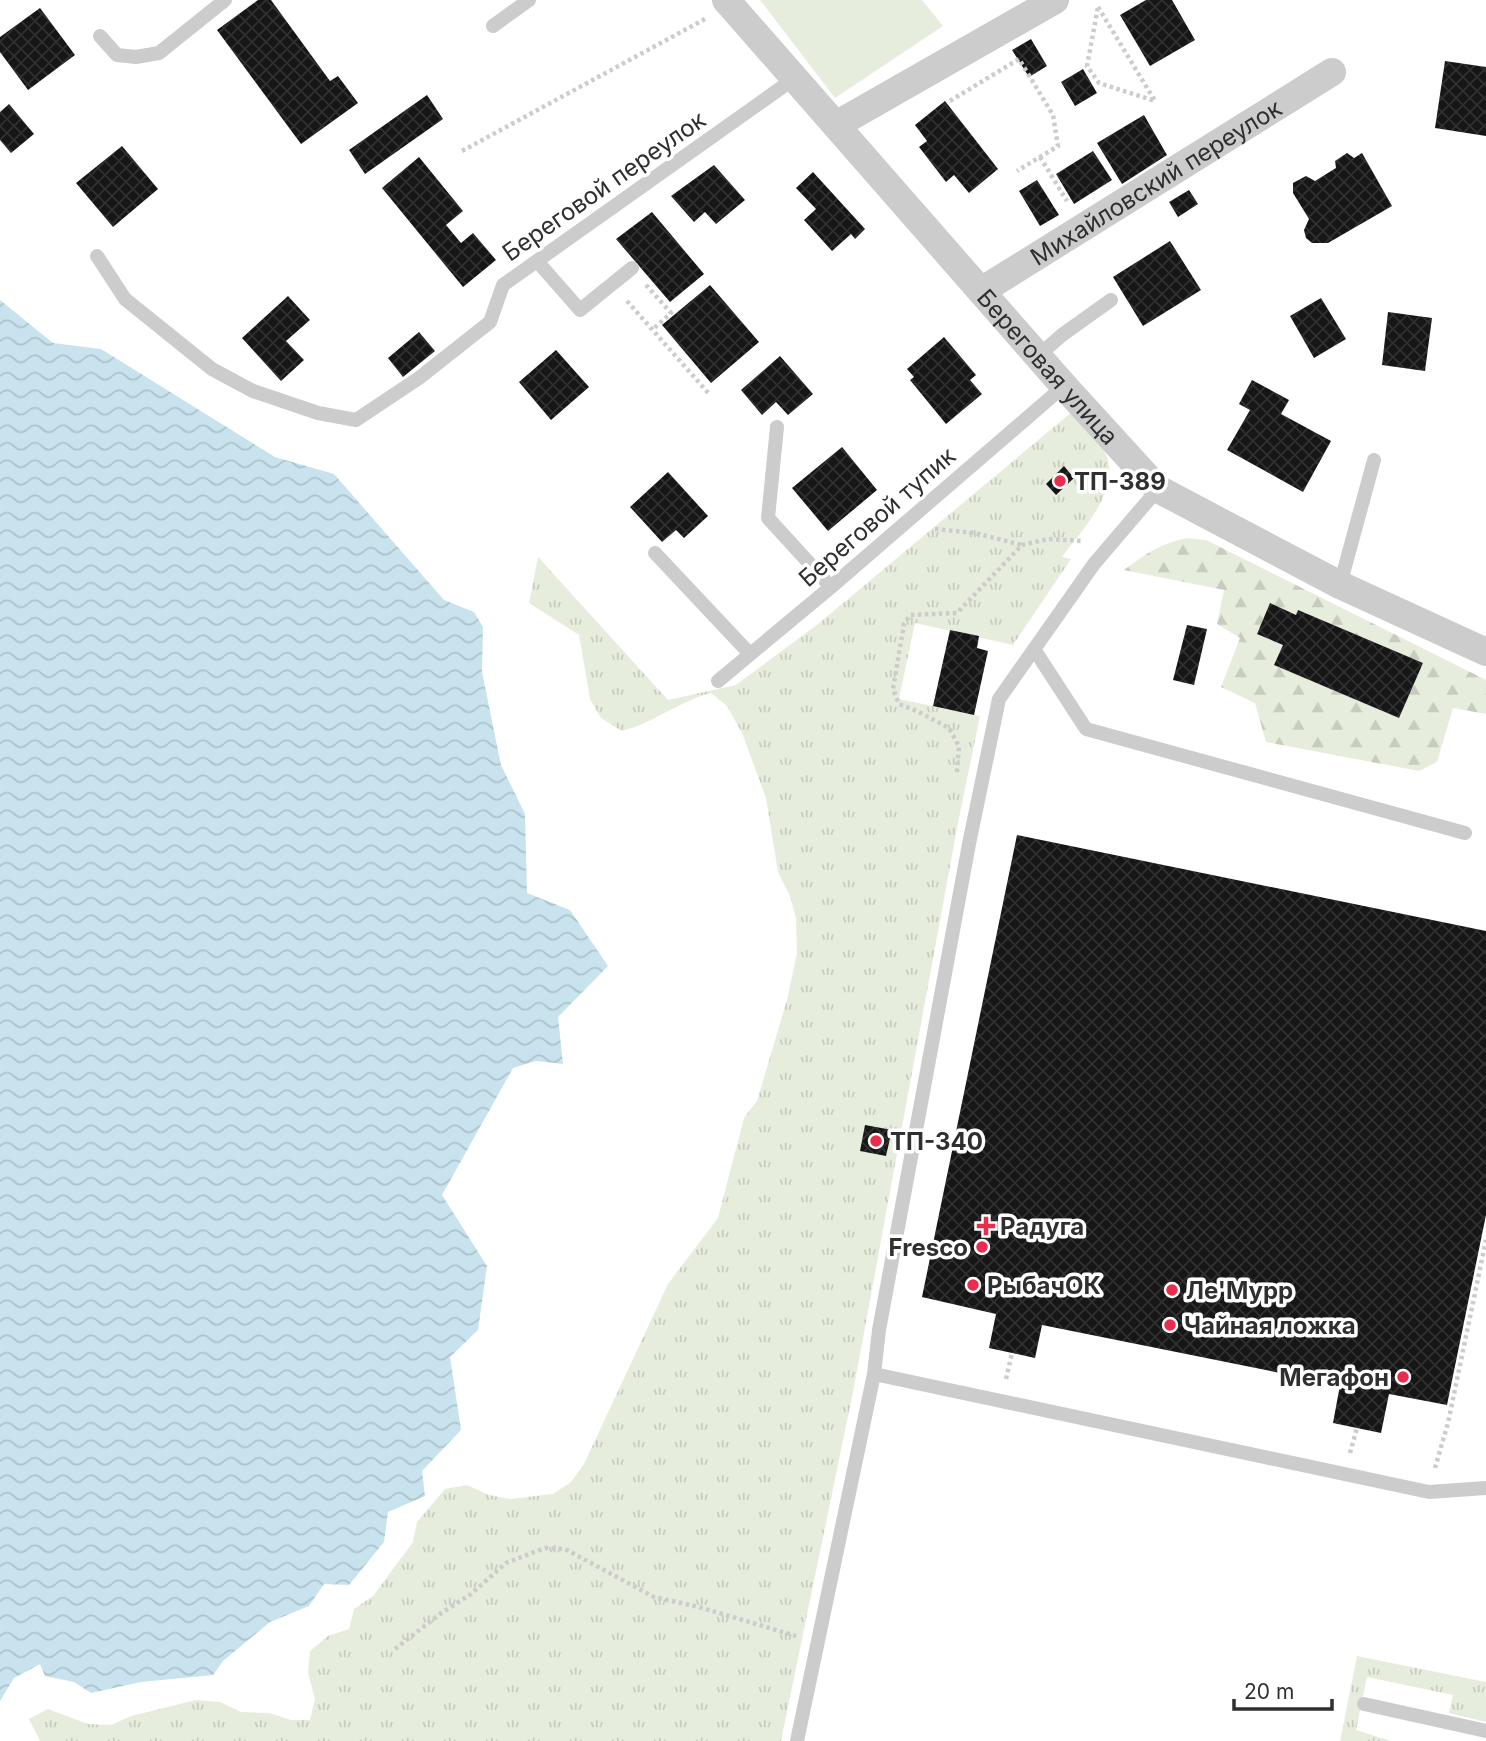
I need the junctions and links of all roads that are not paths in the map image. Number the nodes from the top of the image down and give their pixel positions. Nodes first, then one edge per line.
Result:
1 (225, 0) edge
2 (529, 0) edge
3 (1055, 0) edge
4 (729, 3) edge
5 (493, 26) dead end
6 (100, 36) dead end
7 (1332, 72) dead end
8 (795, 78) junction
9 (836, 125) junction
10 (97, 256) dead end
11 (537, 261) junction
12 (632, 268) road end
13 (981, 291) junction
14 (1111, 300) dead end
15 (1038, 356) junction
16 (1064, 386) junction
17 (777, 427) dead end
18 (1374, 460) dead end
19 (1158, 489) junction
20 (655, 553) dead end
21 (1340, 584) junction
22 (831, 587) junction
23 (1034, 649) junction
24 (1486, 652) edge
25 (750, 653) junction
26 (718, 681) dead end
27 (1465, 833) dead end
28 (874, 1374) junction
29 (1486, 1488) edge
30 (1364, 1703) dead end
31 (1486, 1731) edge
32 (797, 1741) edge

1 - 6 lane
2 - 5 lane
3 - 9 street
4 - 8 street, Береговая улица
7 - 13 street, Михайловский переулок
8 - 9 street, Береговая улица
8 - 11 lane, Береговой переулок
9 - 13 street, Береговая улица
10 - 11 lane, Береговой переулок
11 - 12 lane
13 - 15 street, Береговая улица
14 - 15 lane
15 - 16 street, Береговая улица
16 - 19 street, Береговая улица
16 - 22 lane, Береговой тупик
17 - 22 lane
18 - 21 lane
19 - 21 street, Береговая улица
19 - 23 lane
20 - 25 lane
21 - 24 street, Береговая улица
22 - 25 lane, Береговой тупик
23 - 27 lane
23 - 28 lane
25 - 26 lane, Береговой тупик
28 - 29 lane
28 - 32 lane
30 - 31 lane

